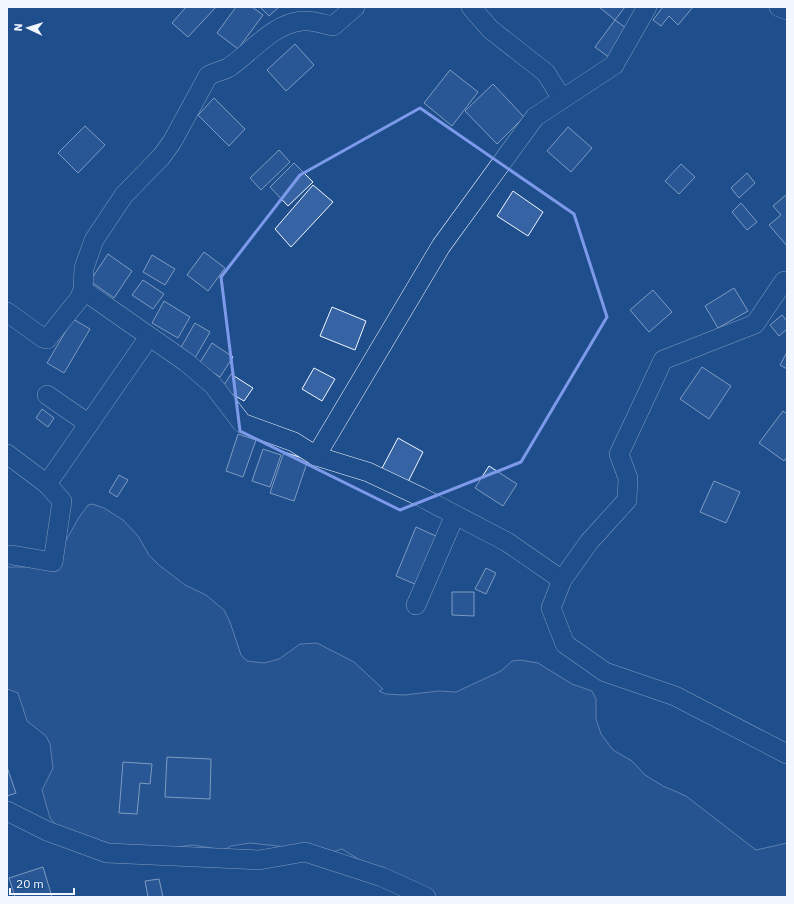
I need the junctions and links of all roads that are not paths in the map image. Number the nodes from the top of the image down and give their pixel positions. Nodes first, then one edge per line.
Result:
1 (355, 7) edge
2 (471, 7) edge
3 (647, 7) edge
4 (779, 7) edge
5 (787, 10) edge
6 (562, 100) junction
7 (786, 281) edge
8 (83, 290) junction
9 (7, 312) edge
10 (150, 337) junction
11 (47, 395) dead end
12 (89, 424) junction
13 (7, 454) edge
14 (316, 456) junction
15 (47, 484) junction
16 (455, 515) junction
17 (12, 555) dead end
18 (562, 580) junction
19 (416, 605) dead end
20 (787, 754) edge
21 (7, 811) edge
22 (426, 897) edge

1 - 8 street
2 - 6 street
3 - 6 street
4 - 5 street
6 - 14 street
7 - 18 street
8 - 9 street
8 - 10 street
10 - 12 street
10 - 14 street
11 - 12 street
12 - 15 street
13 - 15 street
14 - 16 street
15 - 17 street
16 - 18 street
16 - 19 street
18 - 20 street
21 - 22 street

